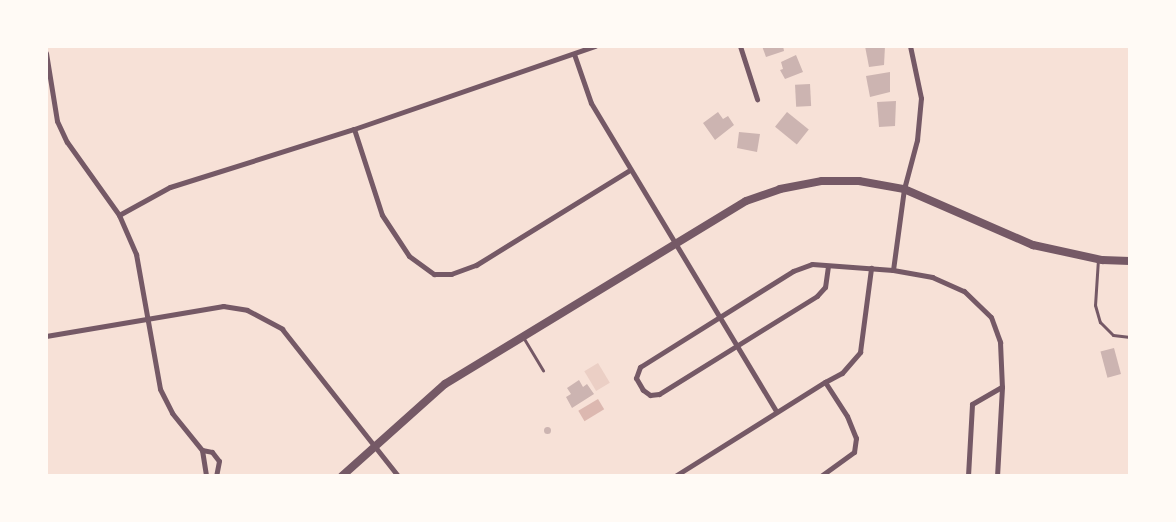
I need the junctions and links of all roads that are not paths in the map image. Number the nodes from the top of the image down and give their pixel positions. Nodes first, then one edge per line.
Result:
1 (595, 46) edge
2 (740, 46) edge
3 (910, 46) edge
4 (46, 53) edge
5 (574, 54) junction
6 (757, 99) dead end
7 (354, 129) junction
8 (630, 170) junction
9 (904, 189) junction
10 (119, 214) junction
11 (676, 242) junction
12 (1098, 259) junction
13 (1130, 261) edge
14 (828, 266) junction
15 (870, 268) junction
16 (893, 270) junction
17 (719, 317) junction
18 (147, 318) junction
19 (46, 336) edge
20 (523, 336) junction
21 (1130, 337) edge
22 (736, 345) junction
23 (544, 370) dead end
24 (825, 382) junction
25 (1002, 388) junction
26 (776, 411) junction
27 (375, 447) junction
28 (202, 450) junction
29 (206, 476) edge
30 (216, 476) edge
31 (342, 476) edge
32 (398, 476) edge
33 (675, 476) edge
34 (821, 476) edge
35 (968, 476) edge
36 (997, 476) edge

1 - 5 street
2 - 6 street
3 - 9 street
4 - 10 street
5 - 7 street
5 - 8 street
7 - 8 street
7 - 10 street
8 - 11 street
9 - 11 street
9 - 12 street
9 - 16 street
10 - 18 street
11 - 17 street
11 - 20 street
12 - 13 street
12 - 21 lane
14 - 15 street
14 - 17 street
14 - 22 street
15 - 16 street
15 - 24 street
16 - 25 street
17 - 22 street
17 - 22 street
18 - 19 street
18 - 27 street
18 - 28 street
20 - 23 lane
20 - 27 street
22 - 26 street
24 - 26 street
24 - 34 street
25 - 35 street
25 - 36 street
26 - 33 street
27 - 31 street
27 - 32 street
28 - 29 street
28 - 30 street

